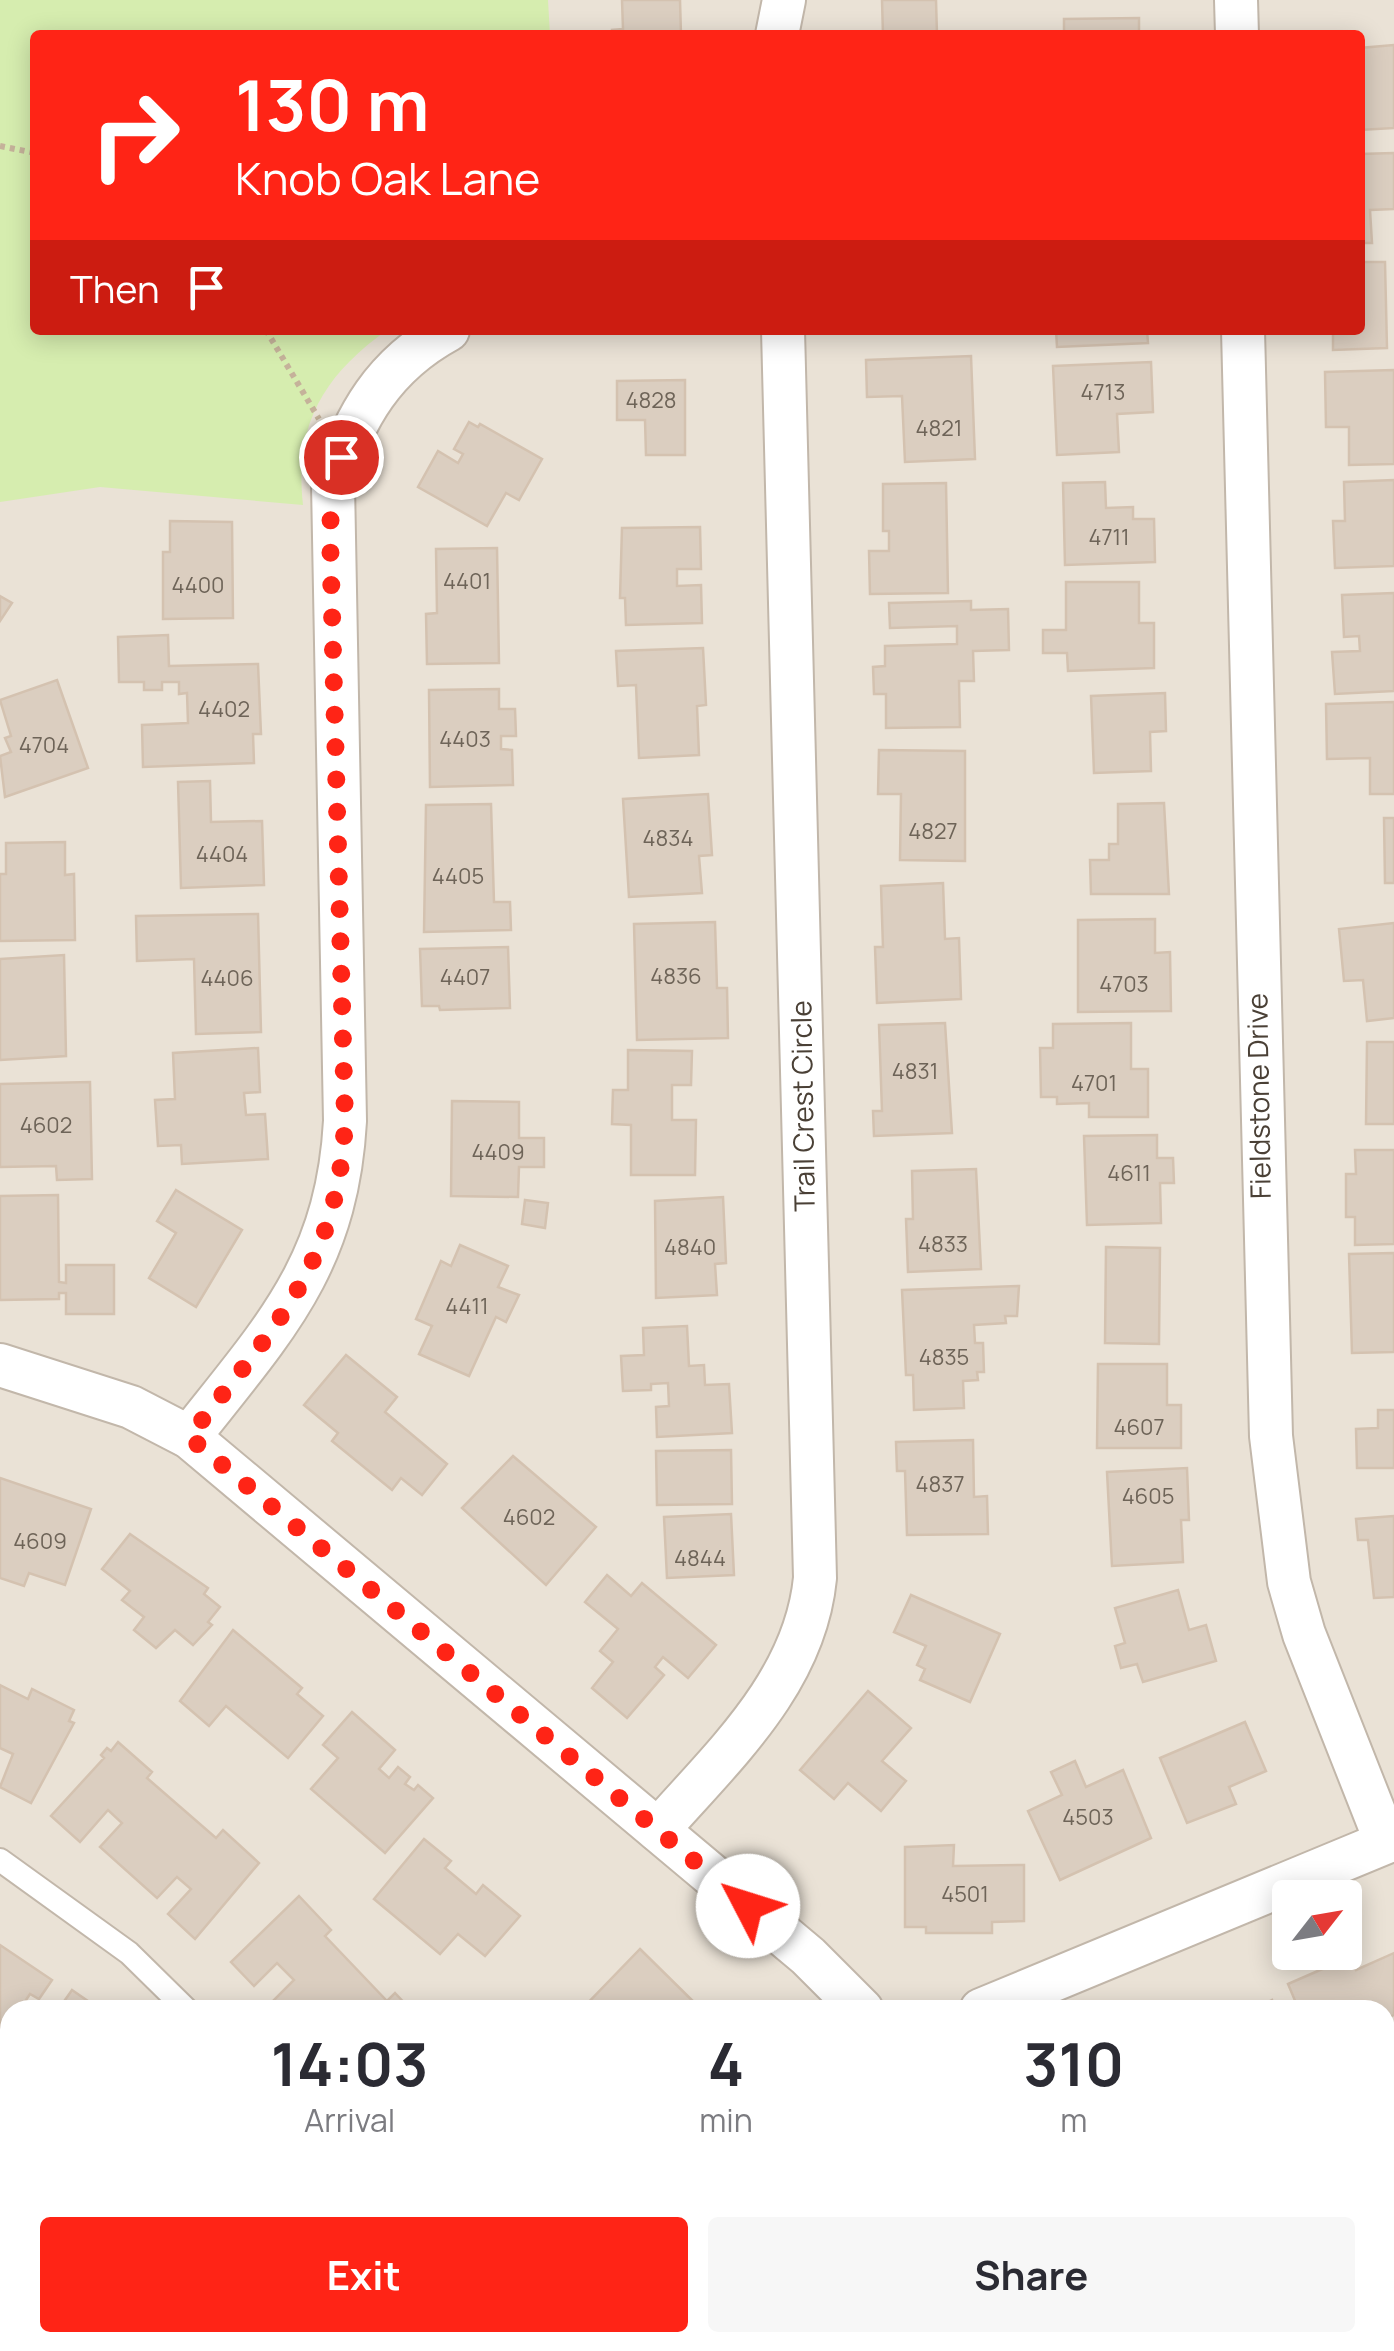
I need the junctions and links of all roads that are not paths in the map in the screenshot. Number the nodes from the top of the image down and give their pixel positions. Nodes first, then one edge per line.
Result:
1 (784, 0) edge
2 (1236, 0) edge
3 (778, 30) edge
4 (1237, 30) edge
5 (441, 335) edge
6 (783, 335) edge
7 (1243, 335) edge
8 (0, 1365) edge
9 (189, 1437) junction
10 (658, 1830) junction
11 (1390, 1841) edge
12 (0, 1860) edge
13 (177, 2000) edge
14 (852, 2000) edge
15 (1005, 2000) edge

1 - 3 street
2 - 4 street
5 - 9 street
6 - 10 street, Trail Crest Circle
7 - 11 street, Fieldstone Drive
8 - 9 street
9 - 10 street
10 - 14 street
11 - 15 street
12 - 13 lane

